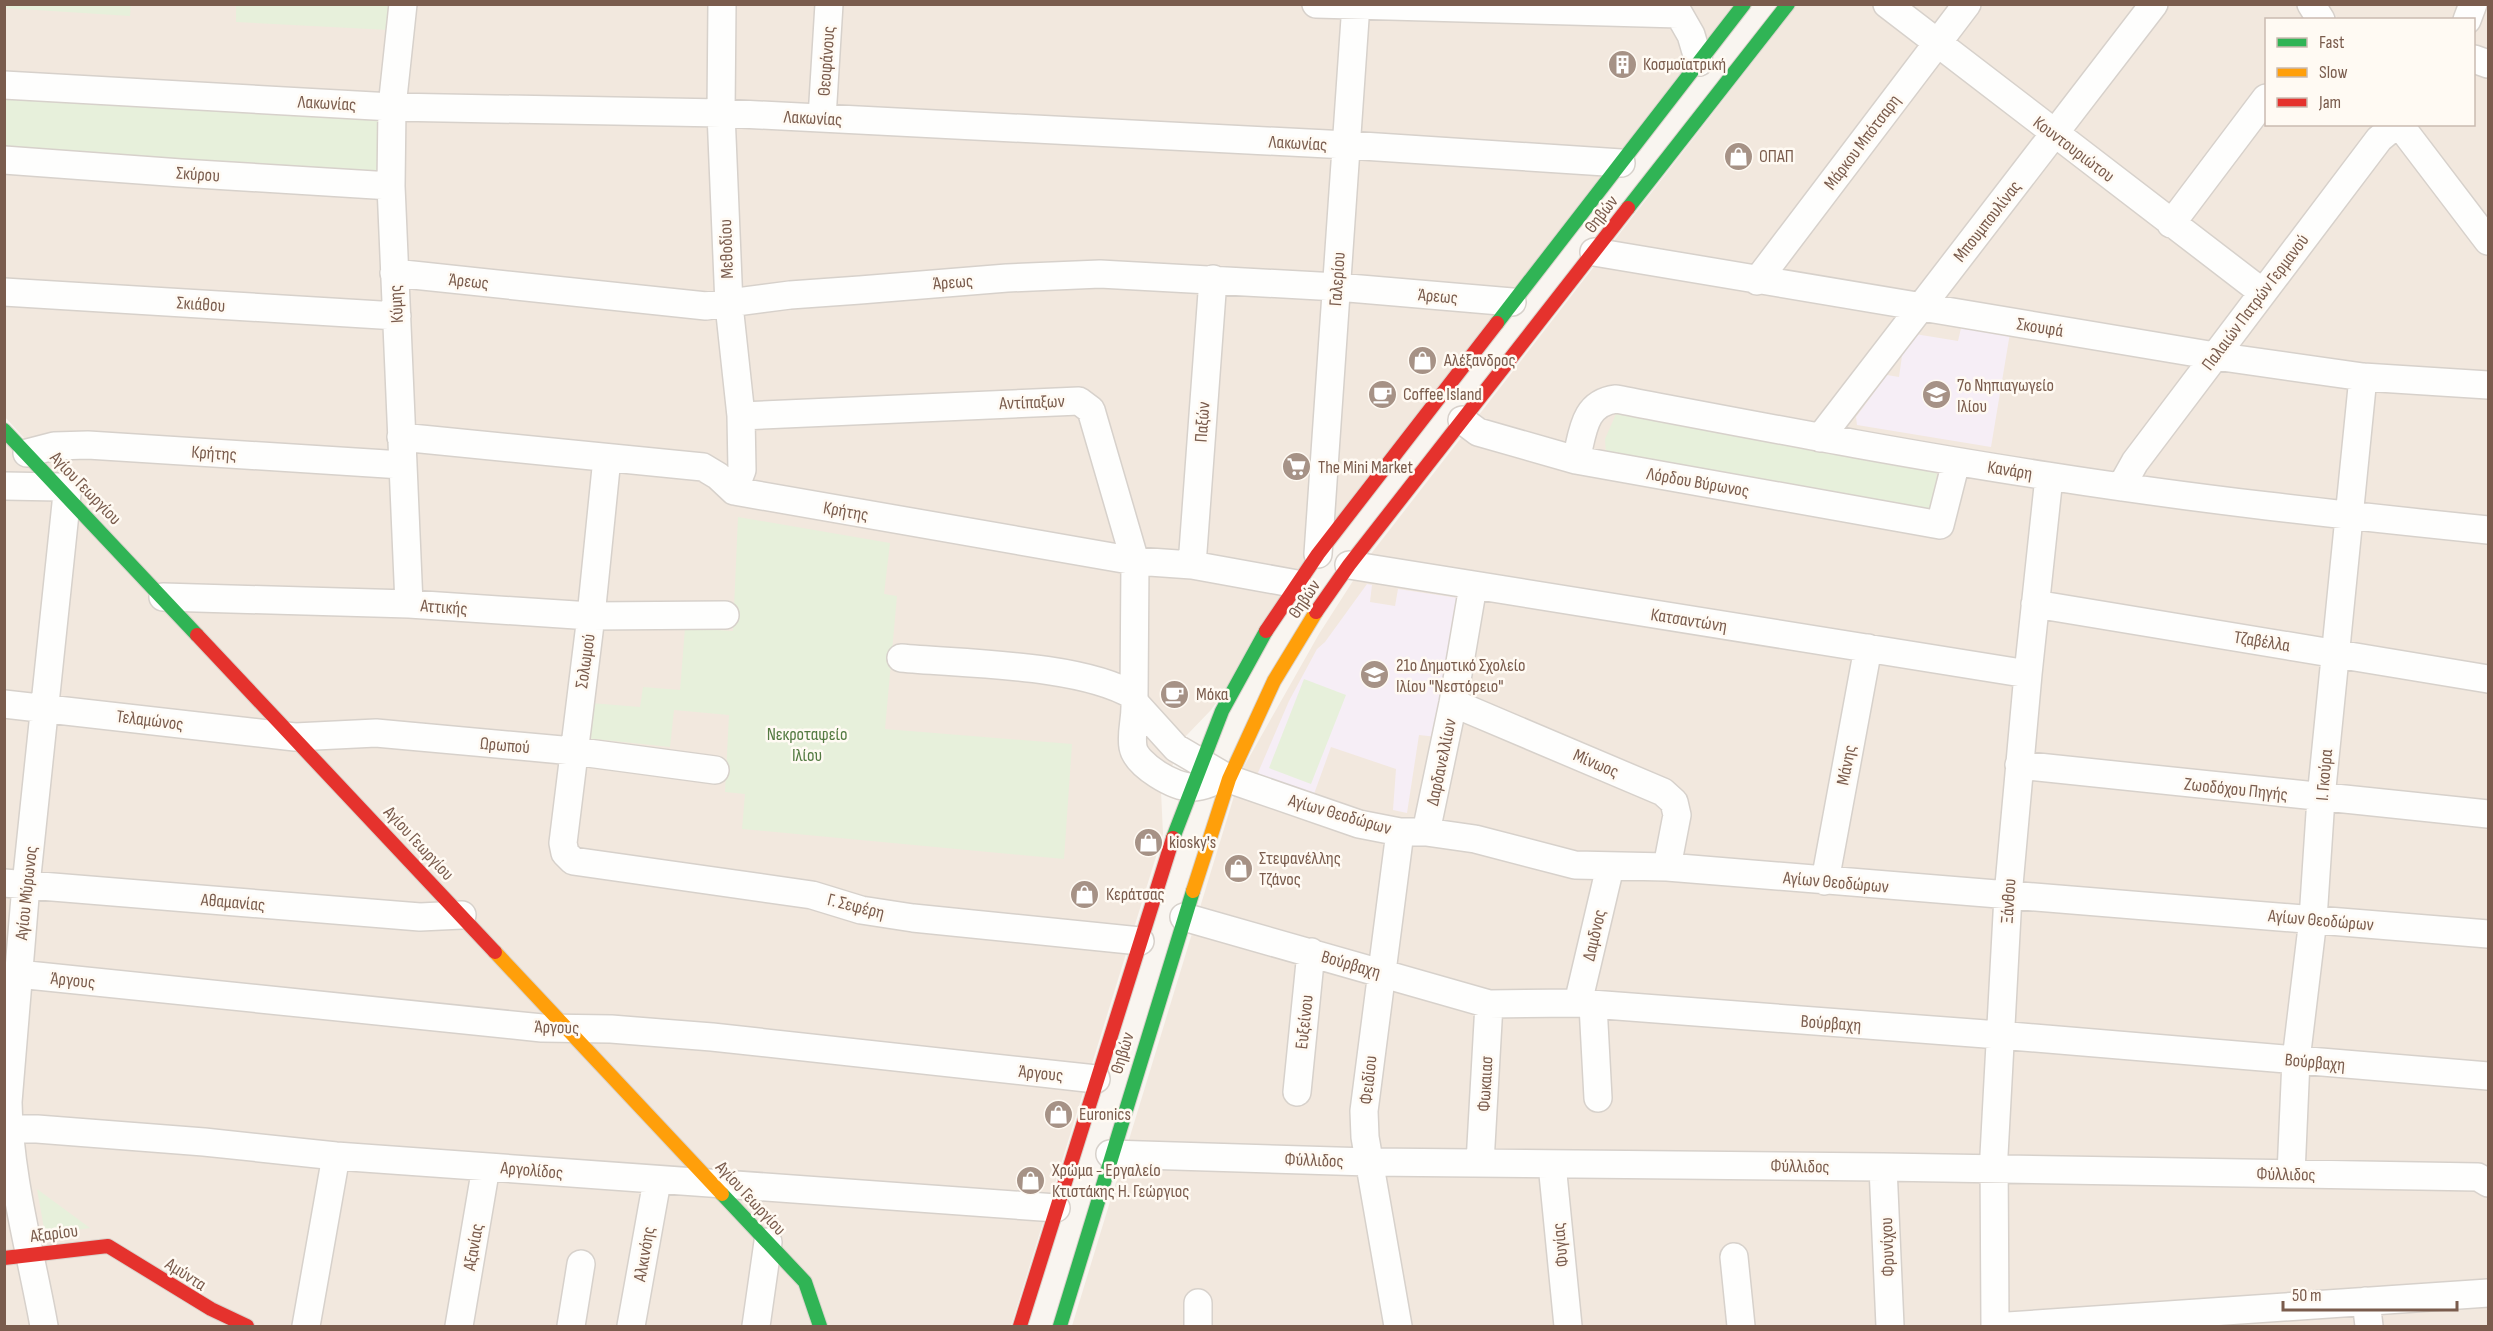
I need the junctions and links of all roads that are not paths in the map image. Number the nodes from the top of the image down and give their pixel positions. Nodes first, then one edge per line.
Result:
1 (404, 4) edge
2 (722, 4) edge
3 (829, 4) edge
4 (1316, 4) edge
5 (1744, 4) edge
6 (1788, 4) edge
7 (1887, 4) edge
8 (1967, 4) edge
9 (2154, 4) edge
10 (2311, 4) edge
11 (1356, 5) edge
12 (1538, 7) edge
13 (1679, 9) edge
14 (2320, 18) edge
15 (1936, 44) junction
16 (1699, 62) junction
17 (4, 85) edge
18 (2265, 99) edge
19 (392, 107) junction
20 (721, 113) junction
21 (822, 118) junction
22 (2395, 126) edge
23 (2400, 126) edge
24 (2055, 135) junction
25 (1347, 146) junction
26 (4, 160) edge
27 (1621, 162) junction
28 (391, 186) junction
29 (2171, 224) junction
30 (2488, 241) edge
31 (1594, 252) junction
32 (394, 273) junction
33 (1213, 279) junction
34 (1757, 281) junction
35 (1337, 286) junction
36 (4, 292) edge
37 (2262, 292) junction
38 (1512, 302) junction
39 (729, 305) junction
40 (1921, 307) junction
41 (397, 316) junction
42 (2215, 356) junction
43 (2363, 377) junction
44 (2488, 385) edge
45 (741, 416) junction
46 (1462, 420) junction
47 (4, 429) edge
48 (401, 437) junction
49 (1820, 438) junction
50 (27, 453) junction
51 (607, 458) junction
52 (1576, 460) junction
53 (1956, 462) junction
54 (402, 465) junction
55 (2049, 477) junction
56 (4, 486) edge
57 (2121, 487) junction
58 (64, 490) junction
59 (734, 491) junction
60 (2348, 516) junction
61 (2488, 530) edge
62 (1318, 554) junction
63 (1135, 561) junction
64 (1192, 565) junction
65 (1349, 565) junction
66 (1297, 584) junction
67 (1473, 586) junction
68 (163, 597) junction
69 (409, 604) junction
70 (2035, 604) junction
71 (725, 615) dead end
72 (591, 616) junction
73 (1868, 648) junction
74 (2336, 653) junction
75 (901, 658) dead end
76 (2028, 674) junction
77 (2488, 679) edge
78 (1135, 700) junction
79 (1453, 703) junction
80 (4, 704) edge
81 (46, 708) junction
82 (295, 737) junction
83 (573, 751) junction
84 (1201, 761) junction
85 (2019, 765) junction
86 (715, 770) dead end
87 (1229, 779) junction
88 (1191, 788) junction
89 (2321, 798) junction
90 (2488, 814) edge
91 (1413, 832) junction
92 (573, 861) joint
93 (1610, 867) junction
94 (1667, 867) junction
95 (1825, 881) junction
96 (15, 884) edge
97 (2008, 896) junction
98 (462, 915) junction
99 (1184, 917) junction
100 (2313, 919) junction
101 (2488, 934) edge
102 (1140, 941) junction
103 (1311, 952) junction
104 (1382, 972) junction
105 (18, 974) junction
106 (1489, 1004) junction
107 (1586, 1004) junction
108 (568, 1029) junction
109 (2000, 1035) junction
110 (2296, 1060) junction
111 (7, 1061) edge
112 (2488, 1076) edge
113 (1096, 1078) junction
114 (1297, 1092) dead end
115 (1598, 1098) dead end
116 (9, 1129) junction
117 (1110, 1154) junction
118 (336, 1156) junction
119 (1369, 1162) junction
120 (1480, 1163) junction
121 (1552, 1164) junction
122 (486, 1167) junction
123 (1883, 1167) junction
124 (1993, 1170) junction
125 (2291, 1174) junction
126 (657, 1180) junction
127 (2488, 1182) edge
128 (714, 1184) junction
129 (1056, 1208) junction
130 (768, 1242) junction
131 (108, 1246) joint
132 (31, 1255) junction
133 (1734, 1257) dead end
134 (4, 1258) edge
135 (580, 1264) dead end
136 (2488, 1293) edge
137 (2367, 1314) edge
138 (233, 1324) edge
139 (44, 1326) edge
140 (306, 1326) edge
141 (459, 1326) edge
142 (571, 1326) edge
143 (631, 1326) edge
144 (756, 1326) edge
145 (820, 1326) edge
146 (1020, 1326) edge
147 (1059, 1326) edge
148 (1398, 1326) edge
149 (1568, 1326) edge
150 (1741, 1326) edge
151 (1890, 1326) edge
152 (1995, 1326) edge
153 (2008, 1326) edge

1 - 19 street, Κύμης
2 - 20 street, Μεθοδίου
3 - 21 street, Θεοφάνους
4 - 11 street
5 - 16 main road, Θηβών
6 - 31 main road, Θηβών
7 - 15 street, Κουντουριώτου
8 - 15 street, Μάρκου Μπότσαρη
9 - 24 street, Μπουμπουλίνας
10 - 14 street
11 - 12 street
11 - 25 street, Γαλερίου
12 - 13 street
13 - 16 street
15 - 24 street, Κουντουριώτου
15 - 34 street, Μάρκου Μπότσαρη
16 - 27 main road, Θηβών
17 - 19 street, Λακωνίας
18 - 29 street
19 - 20 street, Λακωνίας
19 - 28 street, Κύμης
20 - 21 street, Λακωνίας
20 - 39 street, Μεθοδίου
21 - 25 street, Λακωνίας
22 - 37 street, Παλαιών Πατρών Γερμανού
23 - 30 street
24 - 29 street, Κουντουριώτου
24 - 40 street, Μπουμπουλίνας
25 - 27 street, Λακωνίας
25 - 35 street, Γαλερίου
26 - 28 street, Σκύρου
27 - 38 main road, Θηβών
28 - 32 street, Κύμης
29 - 37 street, Κουντουριώτου
31 - 34 street, Σκουφά
31 - 46 main road, Θηβών
32 - 39 street, Άρεως
32 - 41 street, Κύμης
33 - 35 street, Άρεως
33 - 39 street, Άρεως
33 - 64 street, Παξών
34 - 40 street, Σκουφά
35 - 38 street, Άρεως
35 - 62 street, Γαλερίου
36 - 41 street, Σκιάθου
37 - 42 street, Παλαιών Πατρών Γερμανού
38 - 62 main road, Θηβών
39 - 45 street, Μεθοδίου
40 - 42 street, Σκουφά
40 - 49 street, Μπουμπουλίνας
41 - 48 street, Κύμης
42 - 43 street, Σκουφά
42 - 57 street, Παλαιών Πατρών Γερμανού
43 - 44 street, Σκουφά
43 - 60 street, Ι. Γκούρα
45 - 59 street, Μεθοδίου
45 - 63 street, Αντίπαξων
46 - 52 street, Λόρδου Βύρωνος
46 - 65 main road, Θηβών
47 - 50 main road, Αγίου Γεωργίου
48 - 51 street, Κρήτης
48 - 54 street, Κύμης
49 - 52 street, Κανάρη
49 - 53 street, Κανάρη
50 - 54 street, Κρήτης
50 - 58 main road, Αγίου Γεωργίου
51 - 59 street, Κρήτης
51 - 72 street, Σολωμού
52 - 53 street, Λόρδου Βύρωνος
53 - 55 street, Κανάρη
54 - 69 street, Κύμης
55 - 57 street, Κανάρη
55 - 70 street, Ξάνθου
56 - 58 street
57 - 60 street, Κανάρη
58 - 68 main road, Αγίου Γεωργίου
58 - 81 street, Αγίου Μύρωνος
59 - 63 street, Κρήτης
60 - 61 street, Κανάρη
60 - 74 street, Ι. Γκούρα
62 - 66 main road, Θηβών
63 - 64 street, Κρήτης
63 - 78 street, Αντίπαξων
64 - 66 street, Κρήτης
65 - 67 street, Κατσαντώνη
65 - 87 main road, Θηβών
66 - 84 main road, Θηβών
67 - 73 street, Κατσαντώνη
67 - 79 street, Δαρδανελλίων
68 - 69 street, Αττικής
68 - 82 main road, Αγίου Γεωργίου
69 - 72 street, Αττικής
70 - 74 street, Τζαβέλλα
70 - 76 street, Ξάνθου
71 - 72 street, Αττικής
72 - 83 street, Σολωμού
73 - 76 street, Κατσαντώνη
73 - 95 street, Μάνης
74 - 77 street, Τζαβέλλα
74 - 89 street, Ι. Γκούρα
75 - 78 street
76 - 85 street, Ξάνθου
78 - 84 street
78 - 88 street, Αντίπαξων
79 - 91 street, Δαρδανελλίων
79 - 94 street, Μίνωος
80 - 81 street, Τελαμώνος
81 - 82 street, Τελαμώνος
81 - 96 street, Αγίου Μύρωνος
82 - 83 street, Ωρωπού
82 - 98 main road, Αγίου Γεωργίου
83 - 86 street, Ωρωπού
83 - 92 street, Σολωμού
84 - 87 street, Αγίων Θεοδώρων
84 - 88 main road, Θηβών
85 - 89 street, Ζωοδόχου Πηγής
85 - 97 street, Ξάνθου
87 - 88 street
87 - 91 street, Αγίων Θεοδώρων
87 - 99 main road, Θηβών
88 - 102 main road, Θηβών
89 - 90 street, Ζωοδόχου Πηγής
89 - 100 street, Ι. Γκούρα
91 - 93 street, Αγίων Θεοδώρων
91 - 104 street, Φειδίου
92 - 102 street, Γ. Σεφέρη
93 - 94 street, Αγίων Θεοδώρων
93 - 107 street, Δαμδνος
94 - 95 street, Αγίων Θεοδώρων
95 - 97 street, Αγίων Θεοδώρων
96 - 98 street, Αθαμανίας
96 - 105 street, Αγίου Μύρωνος
97 - 100 street, Αγίων Θεοδώρων
97 - 109 street, Ξάνθου
98 - 108 main road, Αγίου Γεωργίου
99 - 103 street, Βούρβαχη
99 - 117 main road, Θηβών
100 - 101 street, Αγίων Θεοδώρων
100 - 110 street, Ι. Γκούρα
102 - 113 main road, Θηβών
103 - 104 street, Βούρβαχη
103 - 114 street, Ευξείνου
104 - 106 street, Βούρβαχη
104 - 119 street, Φειδίου
105 - 108 street, Άργους
105 - 111 street, Αγίου Μύρωνος
106 - 107 street, Βούρβαχη
106 - 120 street, Φωκαιασ
107 - 109 street, Βούρβαχη
107 - 115 street, Δαμδνος
108 - 113 street, Άργους
108 - 128 main road, Αγίου Γεωργίου
109 - 110 street, Βούρβαχη
109 - 124 street, Ξάνθου
110 - 112 street, Βούρβαχη
110 - 125 street, Ι. Γκούρα
111 - 116 street, Αγίου Μύρωνος
113 - 129 main road, Θηβών
116 - 118 street, Αργολίδος
116 - 132 street, Αγίου Μύρωνος
117 - 119 street, Φύλλιδος
117 - 147 main road, Θηβών
118 - 122 street, Αργολίδος
118 - 140 street
119 - 120 street, Φύλλιδος
119 - 148 street, Φειδίου
120 - 121 street, Φύλλιδος
121 - 123 street, Φύλλιδος
121 - 149 street, Φυγίας
122 - 126 street, Αργολίδος
122 - 141 street, Αξανίας
123 - 124 street, Φύλλιδος
123 - 151 street, Φρυνίχου
124 - 125 street, Φύλλιδος
124 - 152 street, Ξάνθου
125 - 127 street, Φύλλιδος
126 - 128 street, Αργολίδος
126 - 143 street, Αλκινόης
128 - 129 street, Αργολίδος
128 - 130 main road, Αγίου Γεωργίου
129 - 146 main road, Θηβών
130 - 144 street
130 - 145 main road, Αγίου Γεωργίου
131 - 132 main road, Αξαρίου
131 - 138 main road, Αμύντα
132 - 134 main road, Αξαρίου
132 - 139 street, Αγίου Μύρωνος
133 - 150 street
135 - 142 street
136 - 137 street
137 - 153 street

